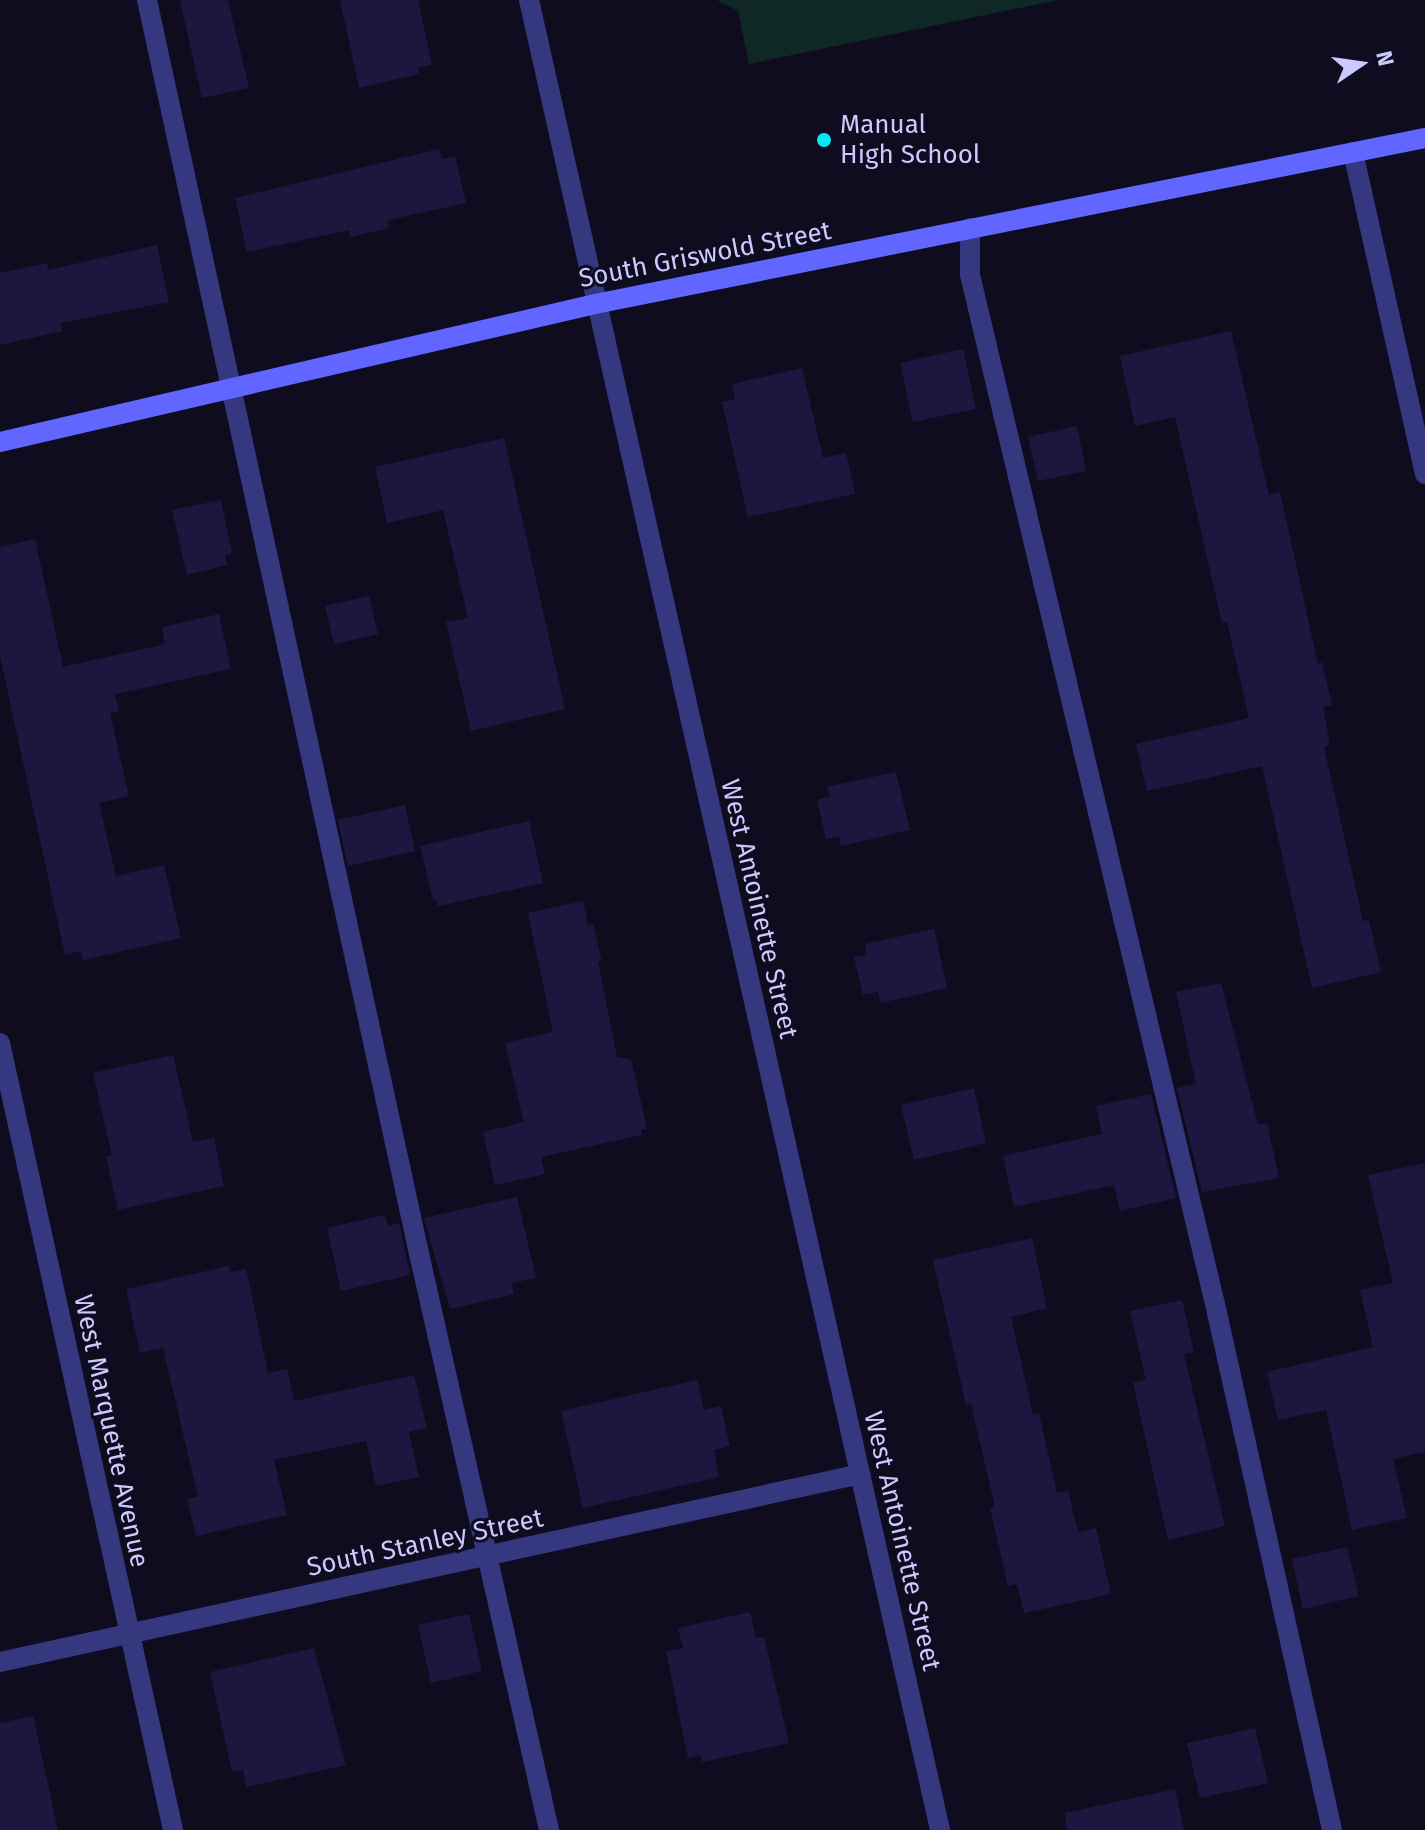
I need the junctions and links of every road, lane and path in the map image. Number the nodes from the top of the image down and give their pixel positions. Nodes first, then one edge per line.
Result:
1 (147, 0) edge
2 (529, 0) edge
3 (1425, 138) edge
4 (1353, 152) junction
5 (970, 228) junction
6 (595, 304) junction
7 (233, 388) junction
8 (0, 442) edge
9 (1425, 474) edge
10 (0, 1043) edge
11 (861, 1474) junction
12 (489, 1556) junction
13 (128, 1635) junction
14 (0, 1662) edge
15 (173, 1830) edge
16 (549, 1830) edge
17 (940, 1830) edge
18 (1332, 1830) edge

1 - 7 street
2 - 6 street, West Antoinette Street
3 - 4 street, South Griswold Street
4 - 5 street, South Griswold Street
4 - 9 street
5 - 6 street, South Griswold Street
5 - 18 street
6 - 7 street, South Griswold Street
6 - 11 street, West Antoinette Street
7 - 8 street, South Griswold Street
7 - 12 street
10 - 13 street, West Marquette Avenue
11 - 12 street, South Stanley Street
11 - 17 street, West Antoinette Street
12 - 13 street, South Stanley Street
12 - 16 street
13 - 14 street, South Stanley Street
13 - 15 street, West Marquette Avenue

